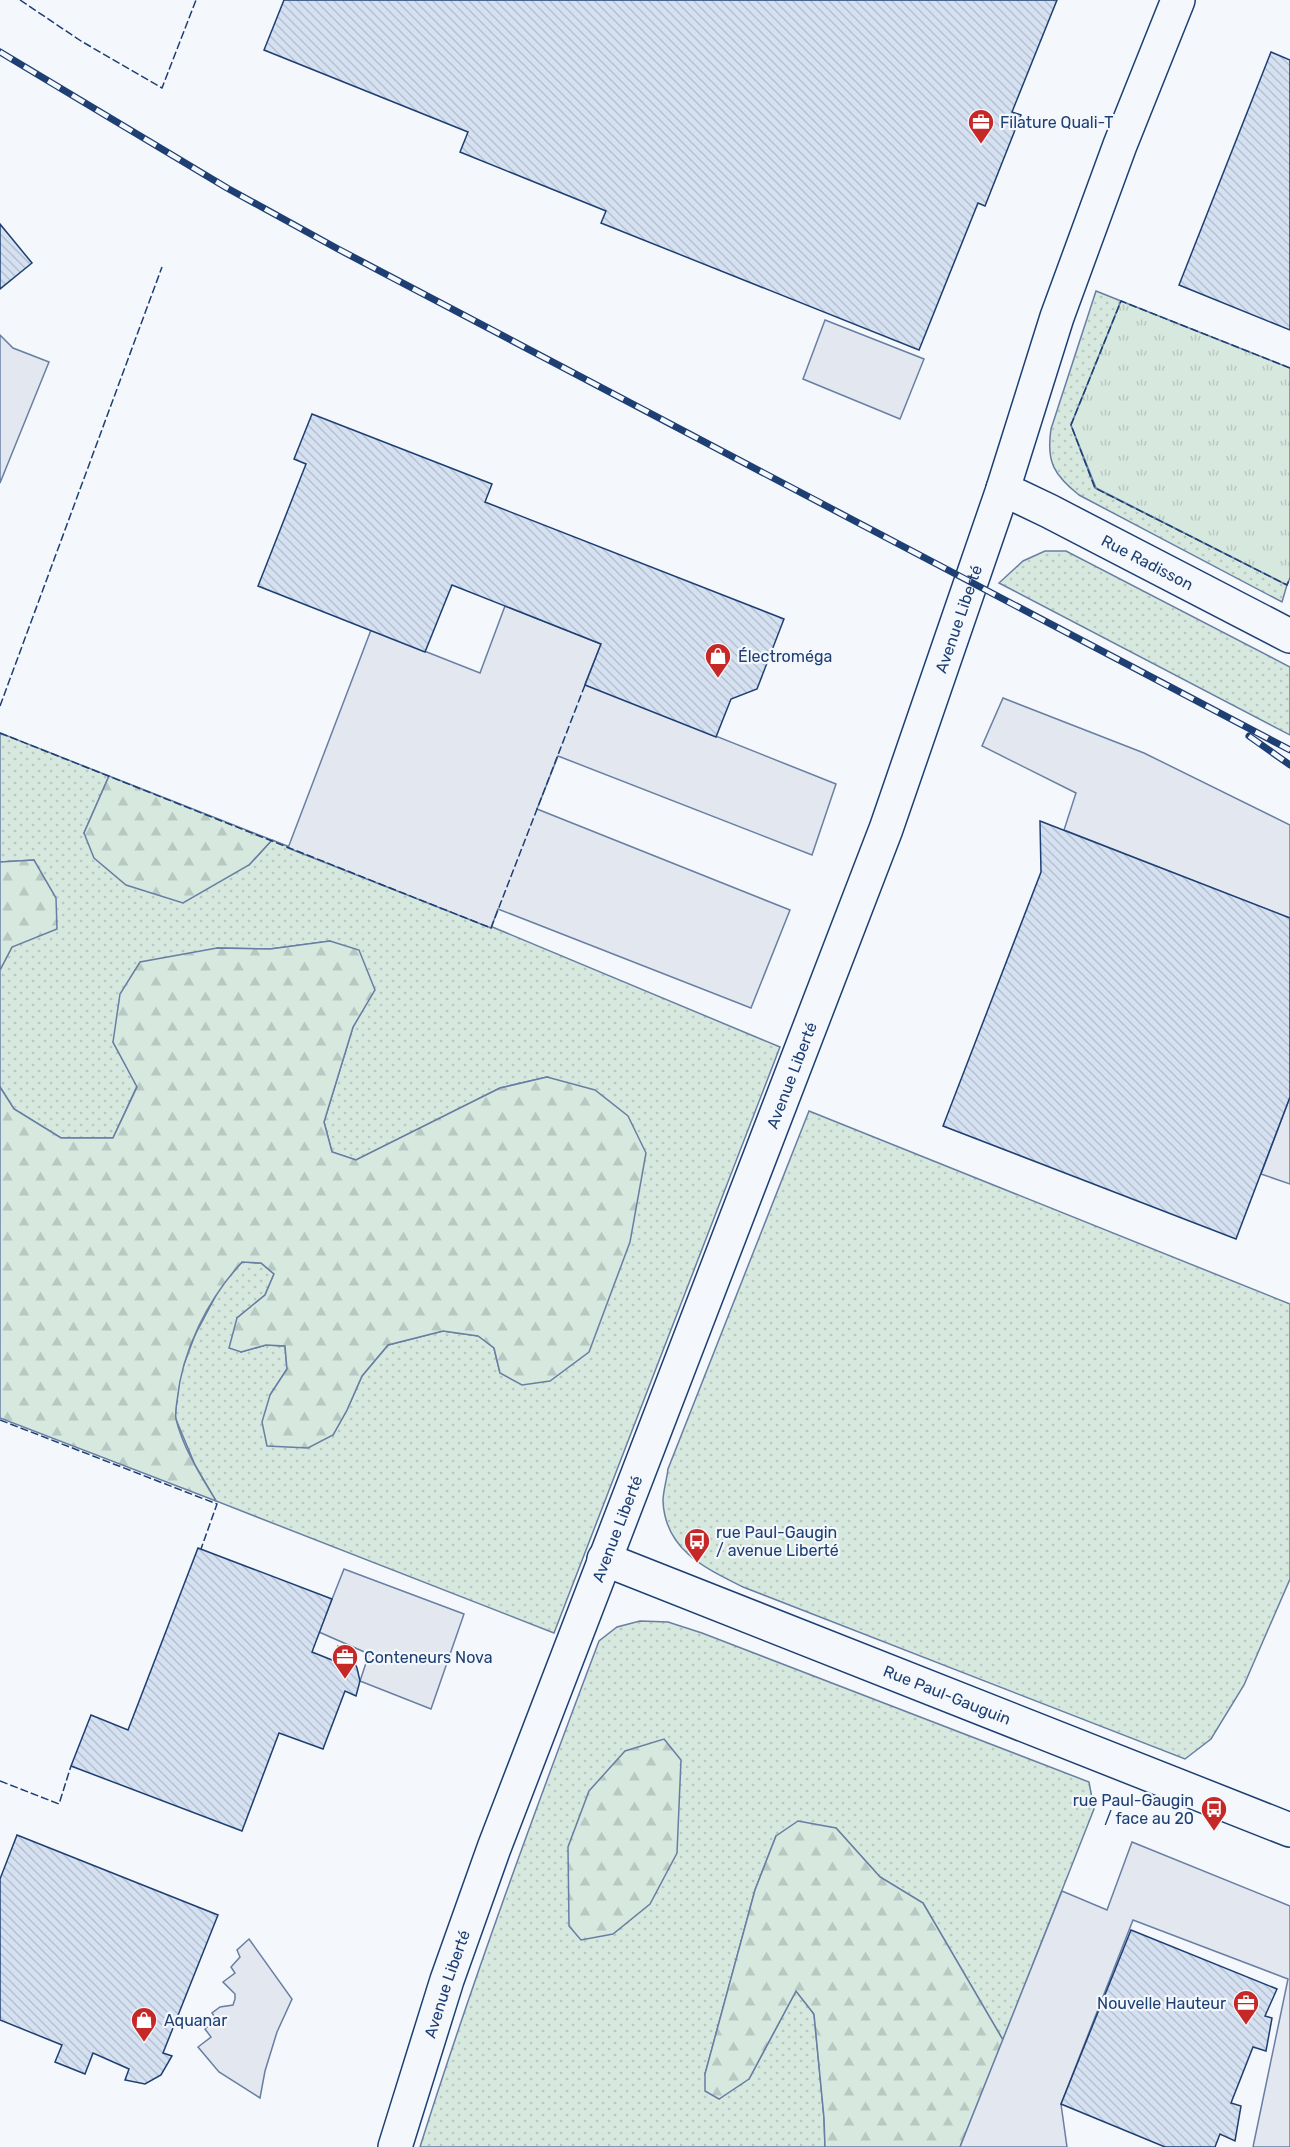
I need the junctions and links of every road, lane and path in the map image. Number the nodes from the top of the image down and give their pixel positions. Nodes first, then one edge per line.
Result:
1 (1178, 0) edge
2 (1003, 489) junction
3 (1290, 636) edge
4 (604, 1559) junction
5 (1290, 1830) edge
6 (395, 2147) edge

1 - 2 street, Avenue Liberté
2 - 3 street, Rue Radisson
2 - 4 street, Avenue Liberté
4 - 5 street, Rue Paul-Gauguin
4 - 6 street, Avenue Liberté

